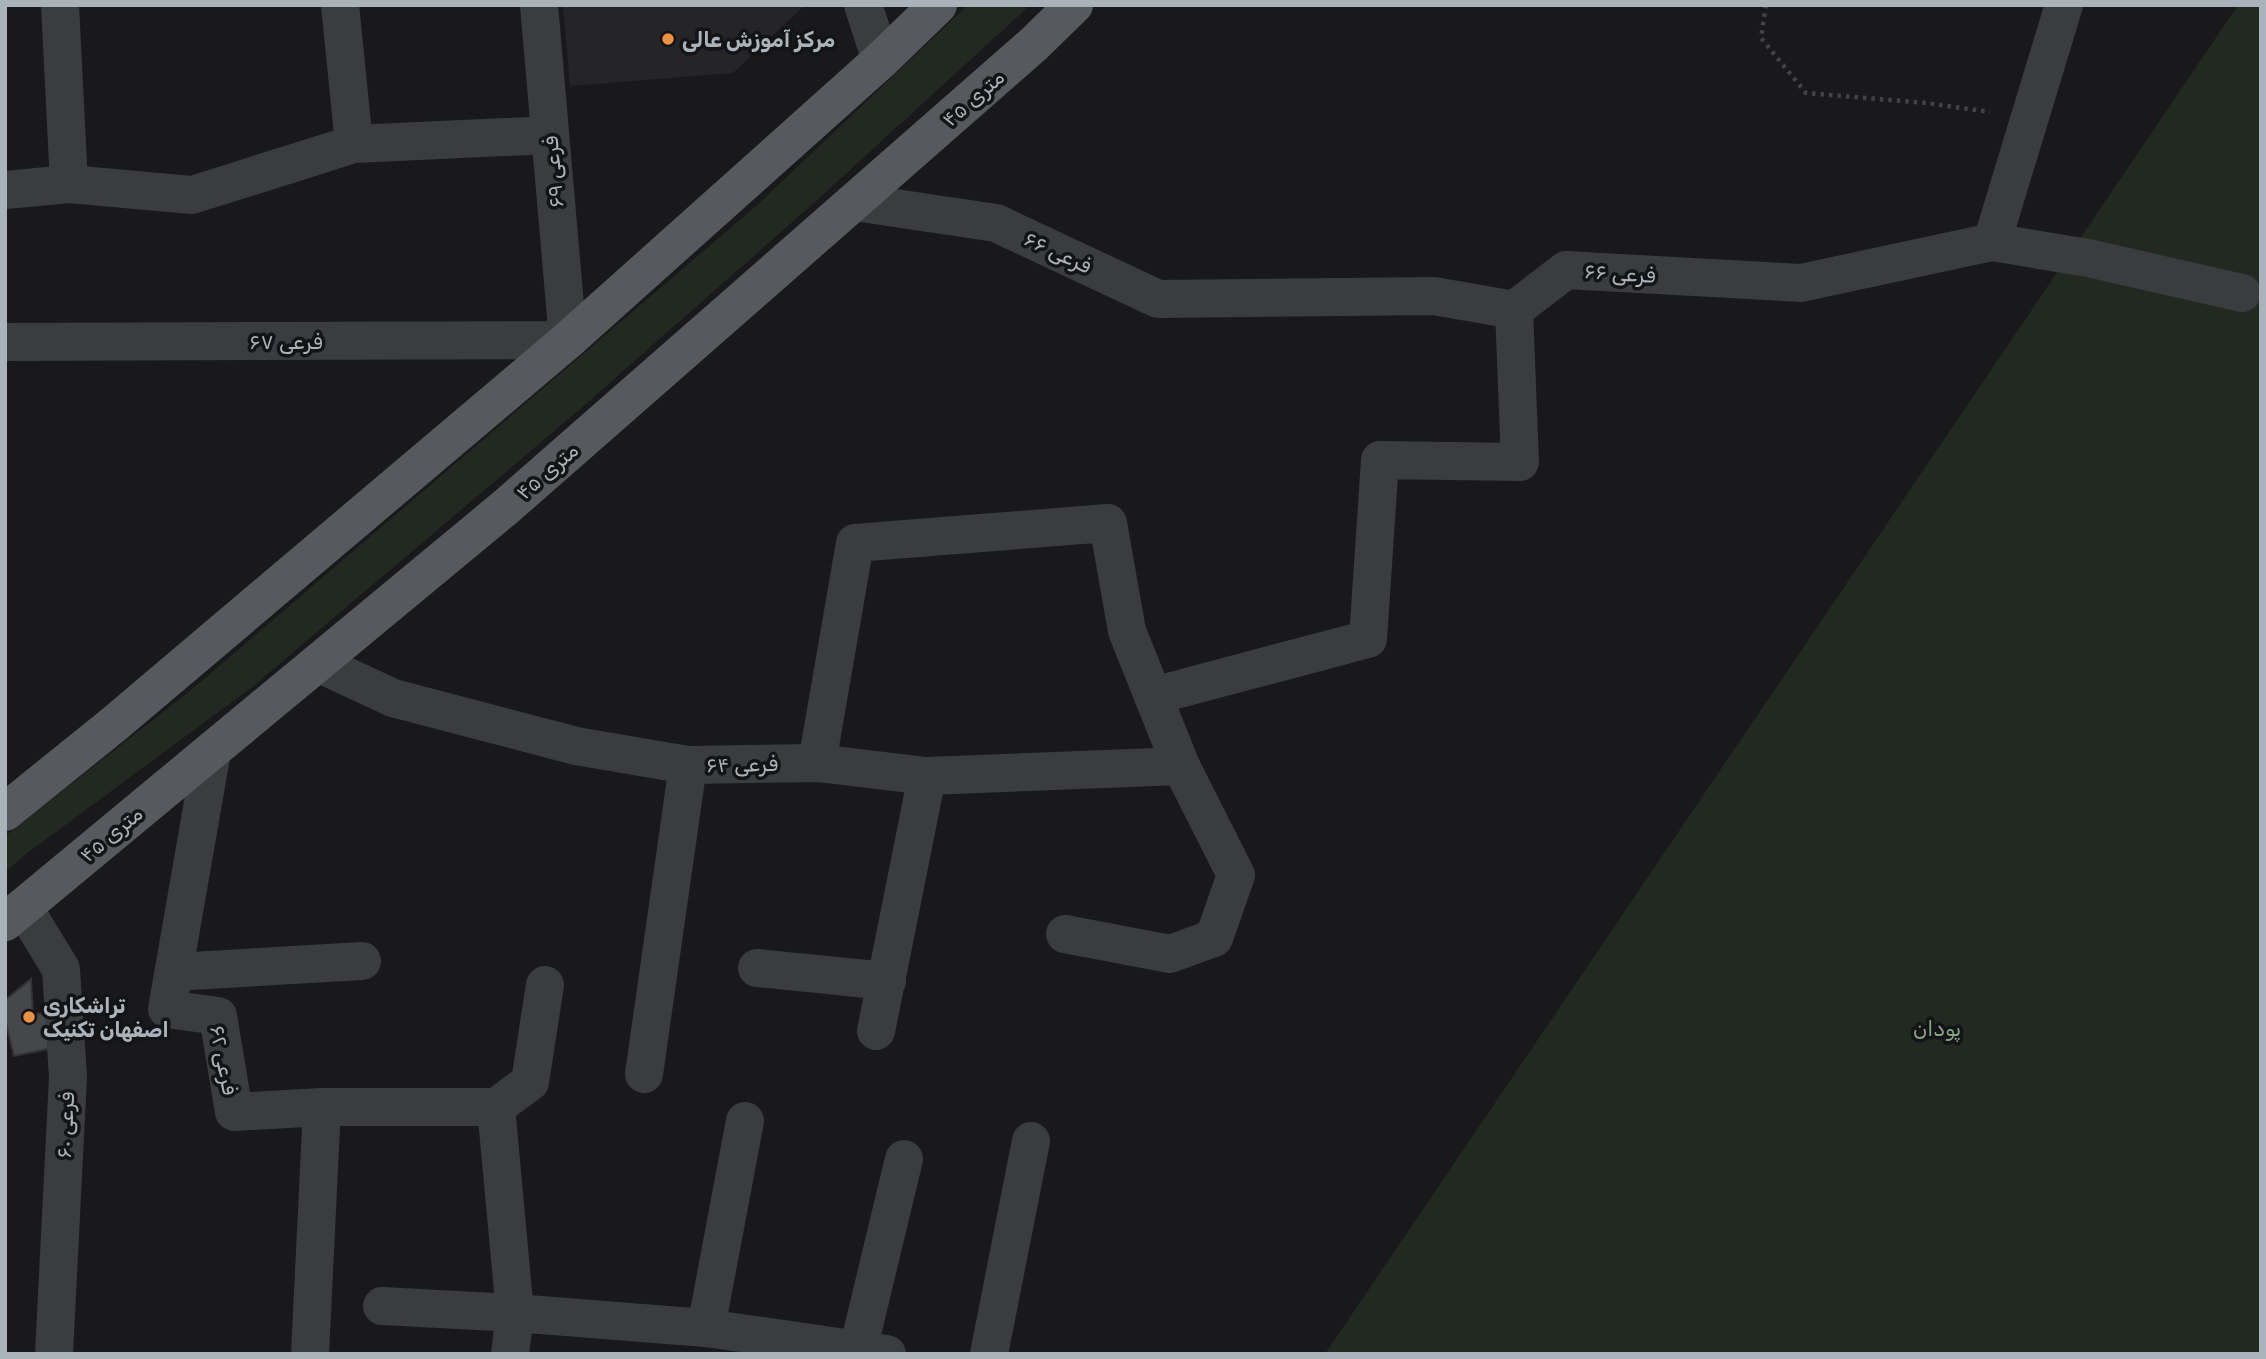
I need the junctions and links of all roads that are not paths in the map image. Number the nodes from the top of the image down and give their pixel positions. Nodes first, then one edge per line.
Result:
1 (60, 5) edge
2 (340, 5) edge
3 (539, 5) edge
4 (863, 5) edge
5 (938, 5) edge
6 (1074, 5) edge
7 (2064, 5) edge
8 (881, 60) junction
9 (550, 135) junction
10 (354, 144) junction
11 (69, 184) junction
12 (5, 190) edge
13 (855, 202) junction
14 (1992, 242) junction
15 (2242, 293) dead end
16 (1514, 310) junction
17 (568, 340) junction
18 (5, 342) edge
19 (318, 663) junction
20 (1153, 696) junction
21 (212, 751) junction
22 (817, 763) junction
23 (688, 765) junction
24 (1181, 766) junction
25 (927, 776) junction
26 (5, 812) edge
27 (14, 914) edge
28 (1065, 934) dead end
29 (362, 961) dead end
30 (757, 968) dead end
31 (174, 972) junction
32 (887, 981) junction
33 (545, 985) dead end
34 (876, 1031) dead end
35 (644, 1074) dead end
36 (322, 1107) junction
37 (496, 1107) junction
38 (745, 1121) dead end
39 (1031, 1141) dead end
40 (904, 1159) dead end
41 (382, 1306) dead end
42 (516, 1313) junction
43 (706, 1328) junction
44 (662, 1339) edge
45 (873, 1352) edge
46 (54, 1354) edge
47 (310, 1354) edge
48 (510, 1354) edge
49 (989, 1354) edge

1 - 11 street
2 - 10 street
3 - 9 street, فرعی ۶۹
4 - 8 street
5 - 8 main road
6 - 13 main road, ۴۵ متری
7 - 14 street
8 - 17 main road
9 - 10 street
9 - 17 street, فرعی ۶۹
10 - 11 street
11 - 12 street
13 - 16 street, فرعی ۶۶
13 - 19 main road, ۴۵ متری
14 - 15 street, فرعی ۶۶
14 - 16 street, فرعی ۶۶
16 - 20 street
17 - 18 street, فرعی ۶۷
17 - 26 main road
19 - 21 main road, ۴۵ متری
19 - 23 street, فرعی ۶۴
20 - 22 street
20 - 24 street
21 - 27 main road, ۴۵ متری
21 - 31 street, فرعی ۶۲
22 - 23 street, فرعی ۶۴
22 - 25 street, فرعی ۶۴
23 - 35 street
24 - 25 street, فرعی ۶۴
24 - 28 street
25 - 32 street
27 - 46 street, فرعی ۶۰
29 - 31 street
30 - 32 street
31 - 36 street, فرعی ۶۲
32 - 34 street
33 - 37 street
36 - 37 street, فرعی ۶۲
36 - 47 street
37 - 42 street
38 - 43 street
39 - 49 street
40 - 45 street
41 - 42 street
42 - 44 street
42 - 48 street
43 - 44 street
43 - 45 street

